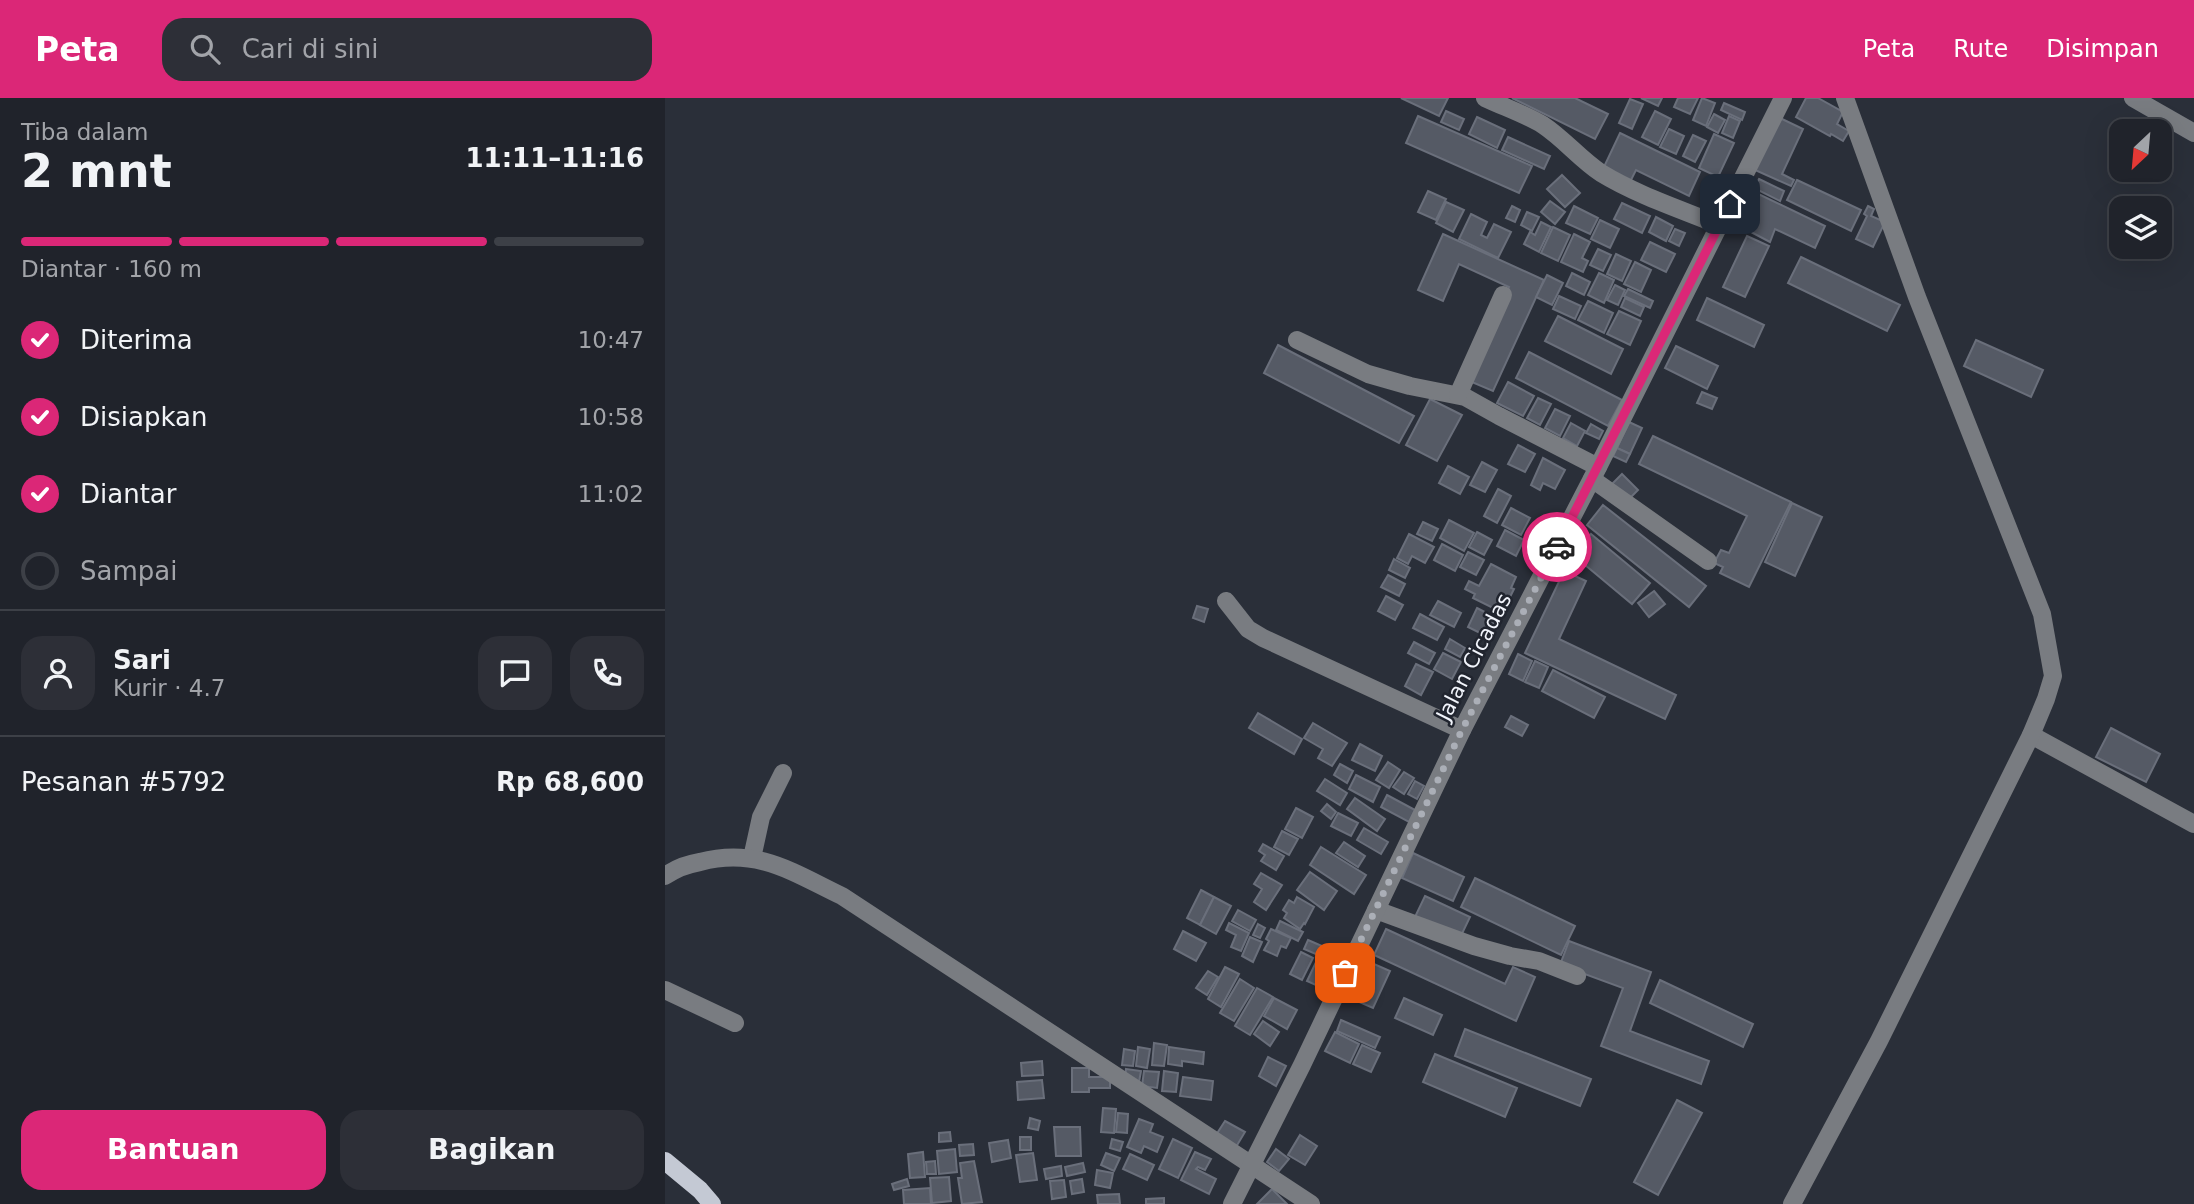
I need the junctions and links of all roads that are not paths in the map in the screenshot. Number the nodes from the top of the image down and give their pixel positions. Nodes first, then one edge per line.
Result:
1 (1485, 98) edge
2 (1783, 98) edge
3 (1845, 98) edge
4 (2133, 98) edge
5 (2194, 132) edge
6 (1719, 225) junction
7 (1503, 295) dead end
8 (1297, 340) dead end
9 (1458, 395) junction
10 (1595, 473) junction
11 (1708, 561) dead end
12 (1226, 601) dead end
13 (1462, 730) junction
14 (2031, 735) junction
15 (783, 773) dead end
16 (2194, 824) edge
17 (752, 858) junction
18 (665, 876) edge
19 (1376, 910) junction
20 (1577, 976) dead end
21 (665, 990) edge
22 (735, 1023) dead end
23 (665, 1161) edge
24 (1252, 1165) junction
25 (712, 1204) edge
26 (1232, 1204) edge
27 (1311, 1204) edge
28 (1792, 1204) edge

1 - 6 street
2 - 6 street, Jalan Cicadas
3 - 14 street
4 - 5 street
6 - 10 street, Jalan Cicadas
7 - 9 street
8 - 9 street
9 - 10 street
10 - 11 street
10 - 13 street, Jalan Cicadas
12 - 13 street
13 - 19 street, Jalan Cicadas
14 - 16 street
14 - 28 street
15 - 17 street
17 - 18 street
17 - 24 street
19 - 20 street
19 - 24 street, Jalan Cicadas
21 - 22 street
23 - 25 main road
24 - 26 street, Jalan Cicadas
24 - 27 street

